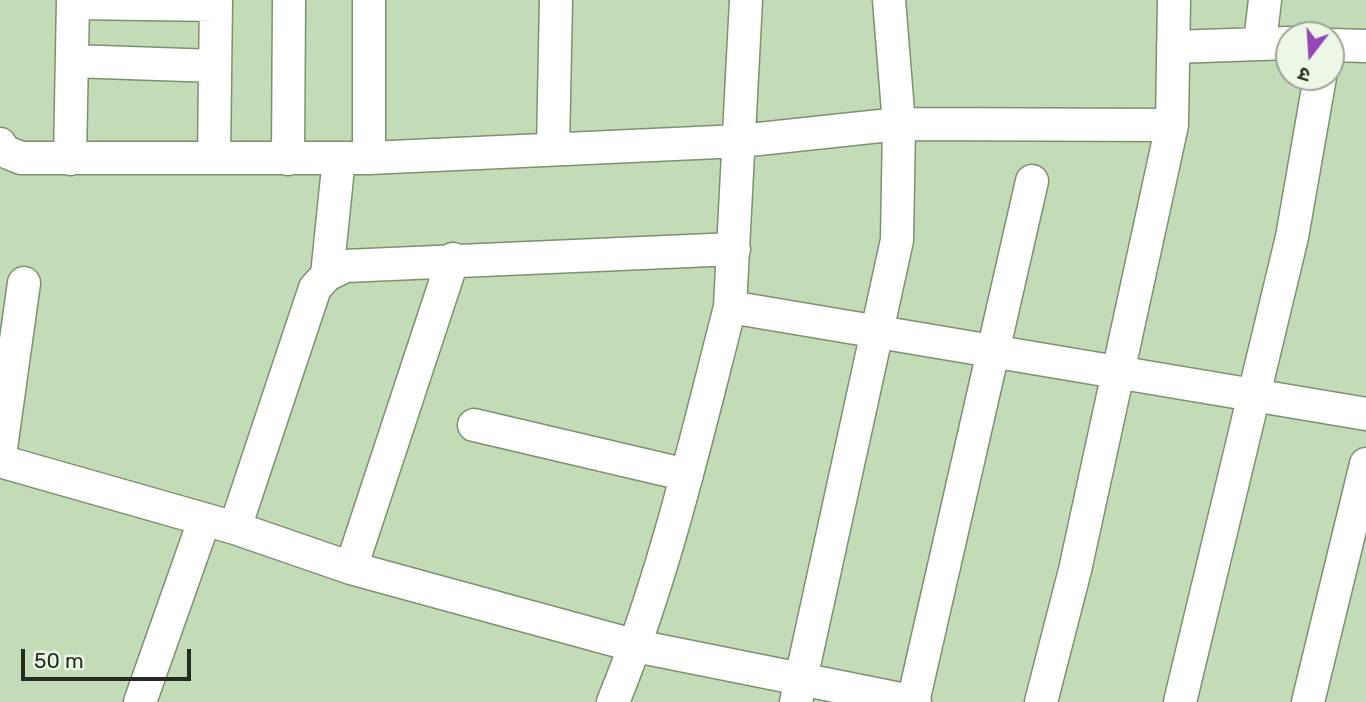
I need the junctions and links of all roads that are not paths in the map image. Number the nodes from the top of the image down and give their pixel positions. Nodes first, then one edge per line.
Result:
1 (289, 0) edge
2 (369, 0) edge
3 (556, 0) edge
4 (746, 0) edge
5 (889, 0) edge
6 (1174, 0) edge
7 (1265, 0) edge
8 (73, 1) edge
9 (216, 2) edge
10 (1275, 42) edge
11 (1345, 45) edge
12 (1366, 46) edge
13 (1173, 47) junction
14 (72, 61) junction
15 (215, 66) junction
16 (1318, 91) edge
17 (899, 124) junction
18 (1172, 125) junction
19 (740, 141) junction
20 (0, 144) edge
21 (553, 148) junction
22 (214, 158) junction
23 (354, 158) junction
24 (71, 159) junction
25 (288, 159) junction
26 (1032, 181) dead end
27 (734, 249) junction
28 (453, 259) junction
29 (327, 275) junction
30 (24, 283) dead end
31 (730, 307) junction
32 (879, 333) junction
33 (991, 351) junction
34 (1118, 374) junction
35 (1254, 396) junction
36 (1366, 414) edge
37 (474, 425) dead end
38 (0, 455) edge
39 (0, 461) edge
40 (1366, 464) edge
41 (687, 475) junction
42 (204, 521) junction
43 (235, 528) junction
44 (351, 568) junction
45 (636, 646) junction
46 (799, 690) edge
47 (140, 702) edge
48 (613, 702) edge
49 (914, 702) edge
50 (1041, 702) edge
51 (1180, 702) edge
52 (1308, 702) edge

1 - 25 street
2 - 23 street
3 - 21 street
4 - 19 street
5 - 17 street
6 - 13 street
7 - 10 street
8 - 9 street
8 - 14 street
9 - 15 street
10 - 13 street
11 - 12 street
13 - 18 street
14 - 15 street
14 - 24 street
15 - 22 street
16 - 35 street
17 - 18 street
17 - 19 street
17 - 32 street
18 - 34 street
19 - 21 street
19 - 27 street
20 - 24 street
21 - 23 street
22 - 24 street
22 - 25 street
23 - 25 street
23 - 29 street
26 - 33 street
27 - 28 street
27 - 31 street
28 - 29 street
28 - 44 street
29 - 43 street
30 - 38 street
31 - 32 street
31 - 41 street
32 - 33 street
32 - 46 street
33 - 34 street
33 - 49 street
34 - 35 street
34 - 50 street
35 - 36 street
35 - 51 street
37 - 41 street
39 - 42 street
40 - 52 street
41 - 45 street
42 - 43 street
42 - 47 street
43 - 44 street
44 - 45 street
45 - 46 street
45 - 48 street
46 - 49 street

